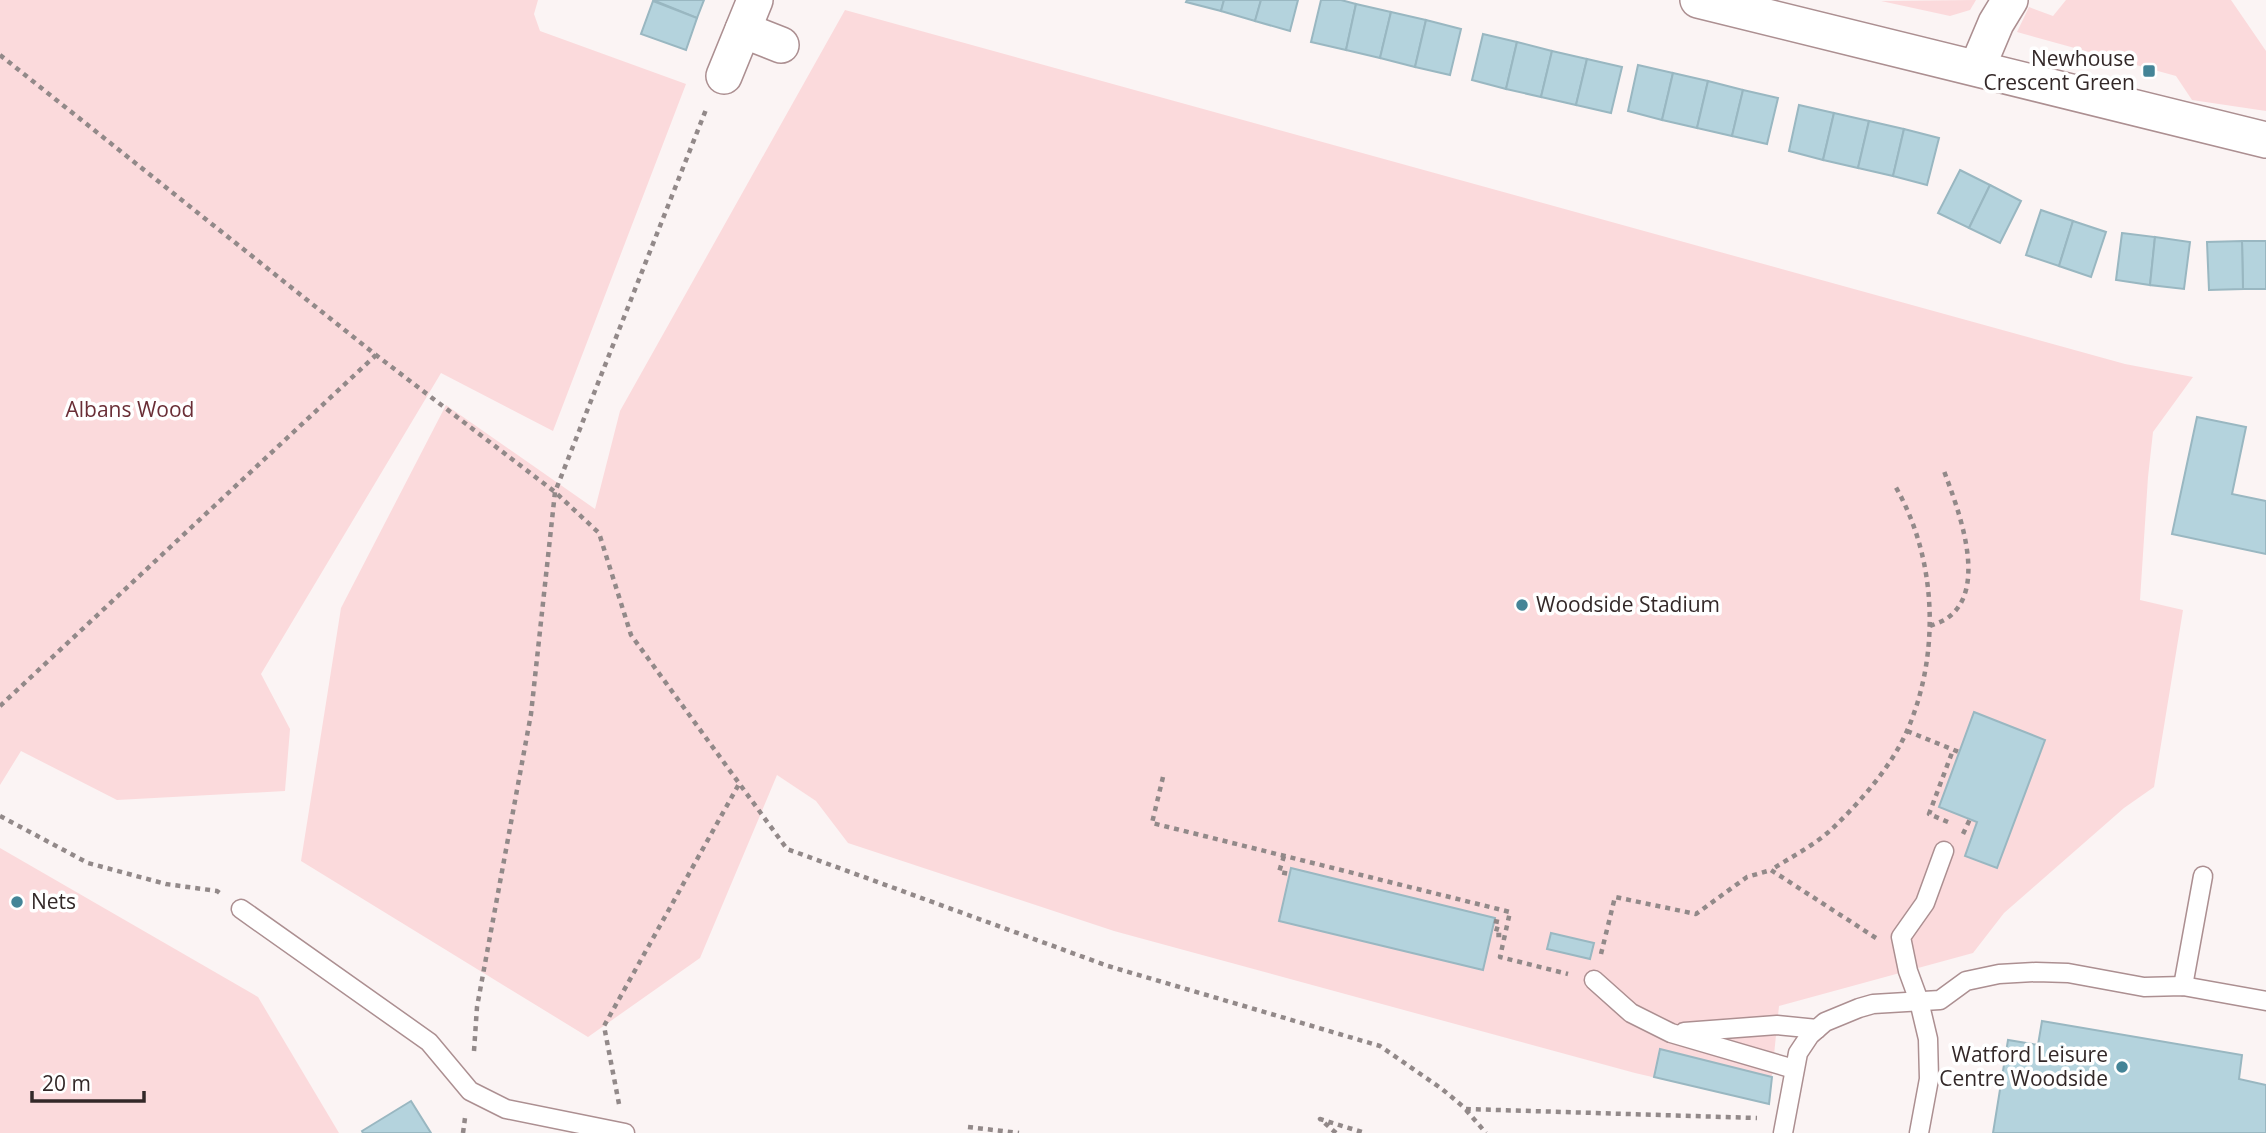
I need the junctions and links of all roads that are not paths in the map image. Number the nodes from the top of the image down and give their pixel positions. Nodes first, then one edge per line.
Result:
1 (1698, 0) edge
2 (2010, 0) edge
3 (749, 15) edge
4 (781, 45) dead end
5 (1977, 68) junction
6 (724, 76) road end
7 (2266, 140) edge
8 (1944, 851) dead end
9 (2203, 876) dead end
10 (241, 909) road end
11 (1594, 980) road end
12 (2183, 986) junction
13 (1919, 1001) junction
14 (2266, 1001) edge
15 (1817, 1029) junction
16 (1671, 1032) junction
17 (1794, 1069) junction
18 (1784, 1126) edge
19 (624, 1133) edge
20 (1919, 1133) edge

1 - 5 street
2 - 5 street
3 - 4 street
3 - 6 street
5 - 7 street
8 - 13 lane
9 - 12 lane
10 - 19 lane
11 - 16 lane
12 - 13 lane
12 - 14 lane
13 - 15 lane
13 - 20 lane
15 - 16 lane
15 - 17 lane
16 - 17 lane
17 - 18 lane

